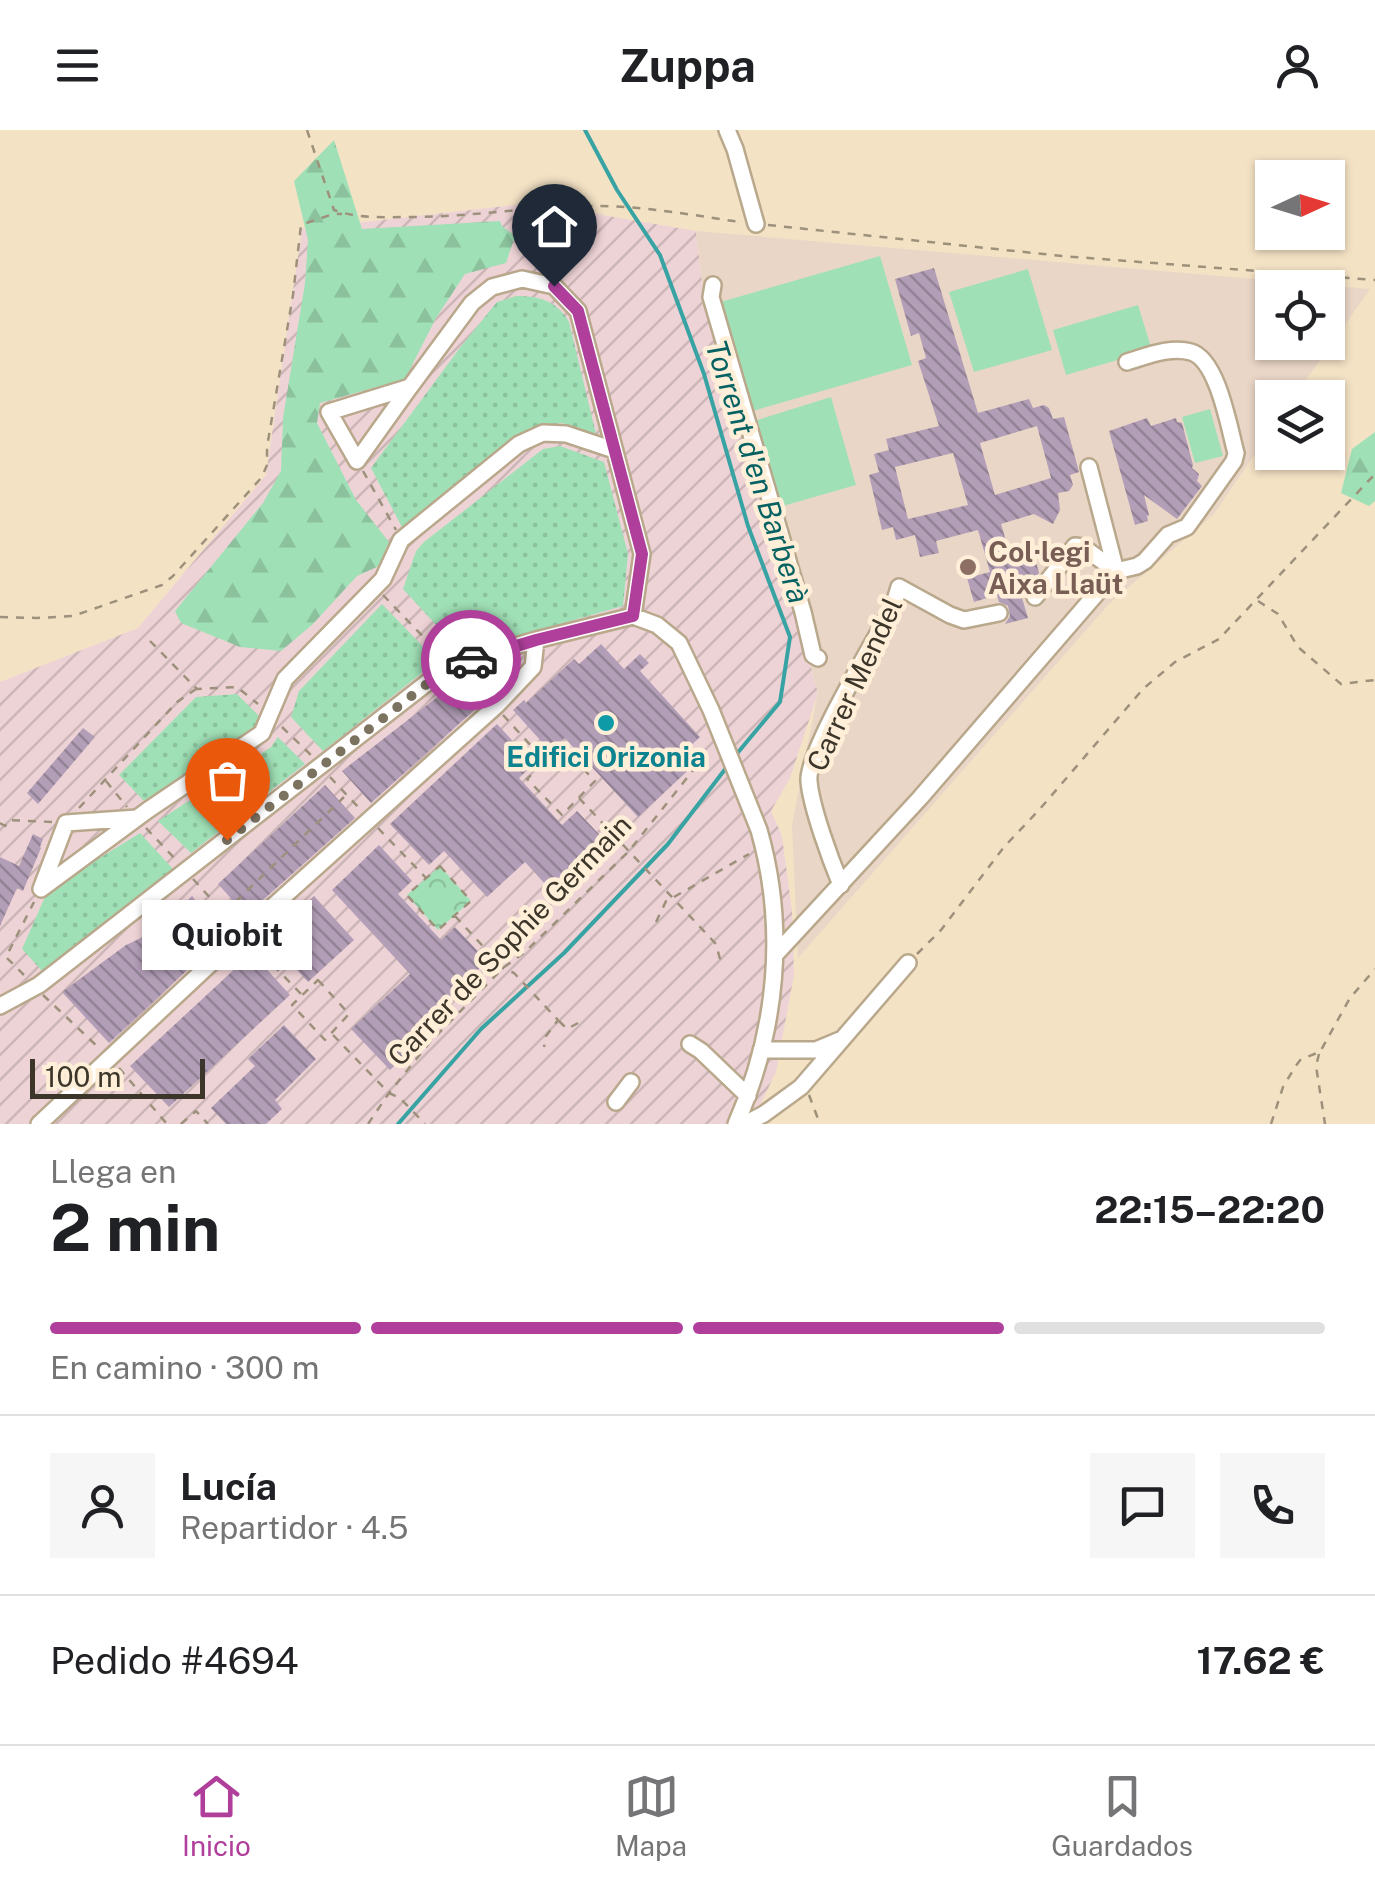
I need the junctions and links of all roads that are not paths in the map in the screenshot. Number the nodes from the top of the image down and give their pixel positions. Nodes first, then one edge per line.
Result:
1 (727, 130) edge
2 (756, 224) road end
3 (713, 285) dead end
4 (1128, 362) dead end
5 (410, 387) junction
6 (614, 450) junction
7 (1090, 466) dead end
8 (1116, 571) junction
9 (1035, 597) dead end
10 (999, 613) dead end
11 (633, 616) junction
12 (536, 640) junction
13 (818, 658) dead end
14 (136, 818) junction
15 (841, 885) junction
16 (775, 955) junction
17 (908, 962) road end
18 (0, 1006) edge
19 (842, 1040) junction
20 (690, 1044) dead end
21 (761, 1050) junction
22 (631, 1082) dead end
23 (748, 1096) junction
24 (616, 1102) dead end
25 (39, 1124) edge
26 (736, 1124) edge
27 (745, 1124) edge

1 - 2 street
3 - 13 street
4 - 8 street
5 - 5 street
5 - 6 street
6 - 11 street
6 - 14 street
7 - 8 street
8 - 9 street
8 - 15 street
10 - 15 street, Carrer Mendel
11 - 12 street
11 - 16 street
12 - 18 street
12 - 25 street
14 - 14 street
15 - 16 street
16 - 21 street
17 - 19 street
19 - 21 street
19 - 27 street
20 - 23 street
21 - 23 street
22 - 24 street
23 - 26 street

